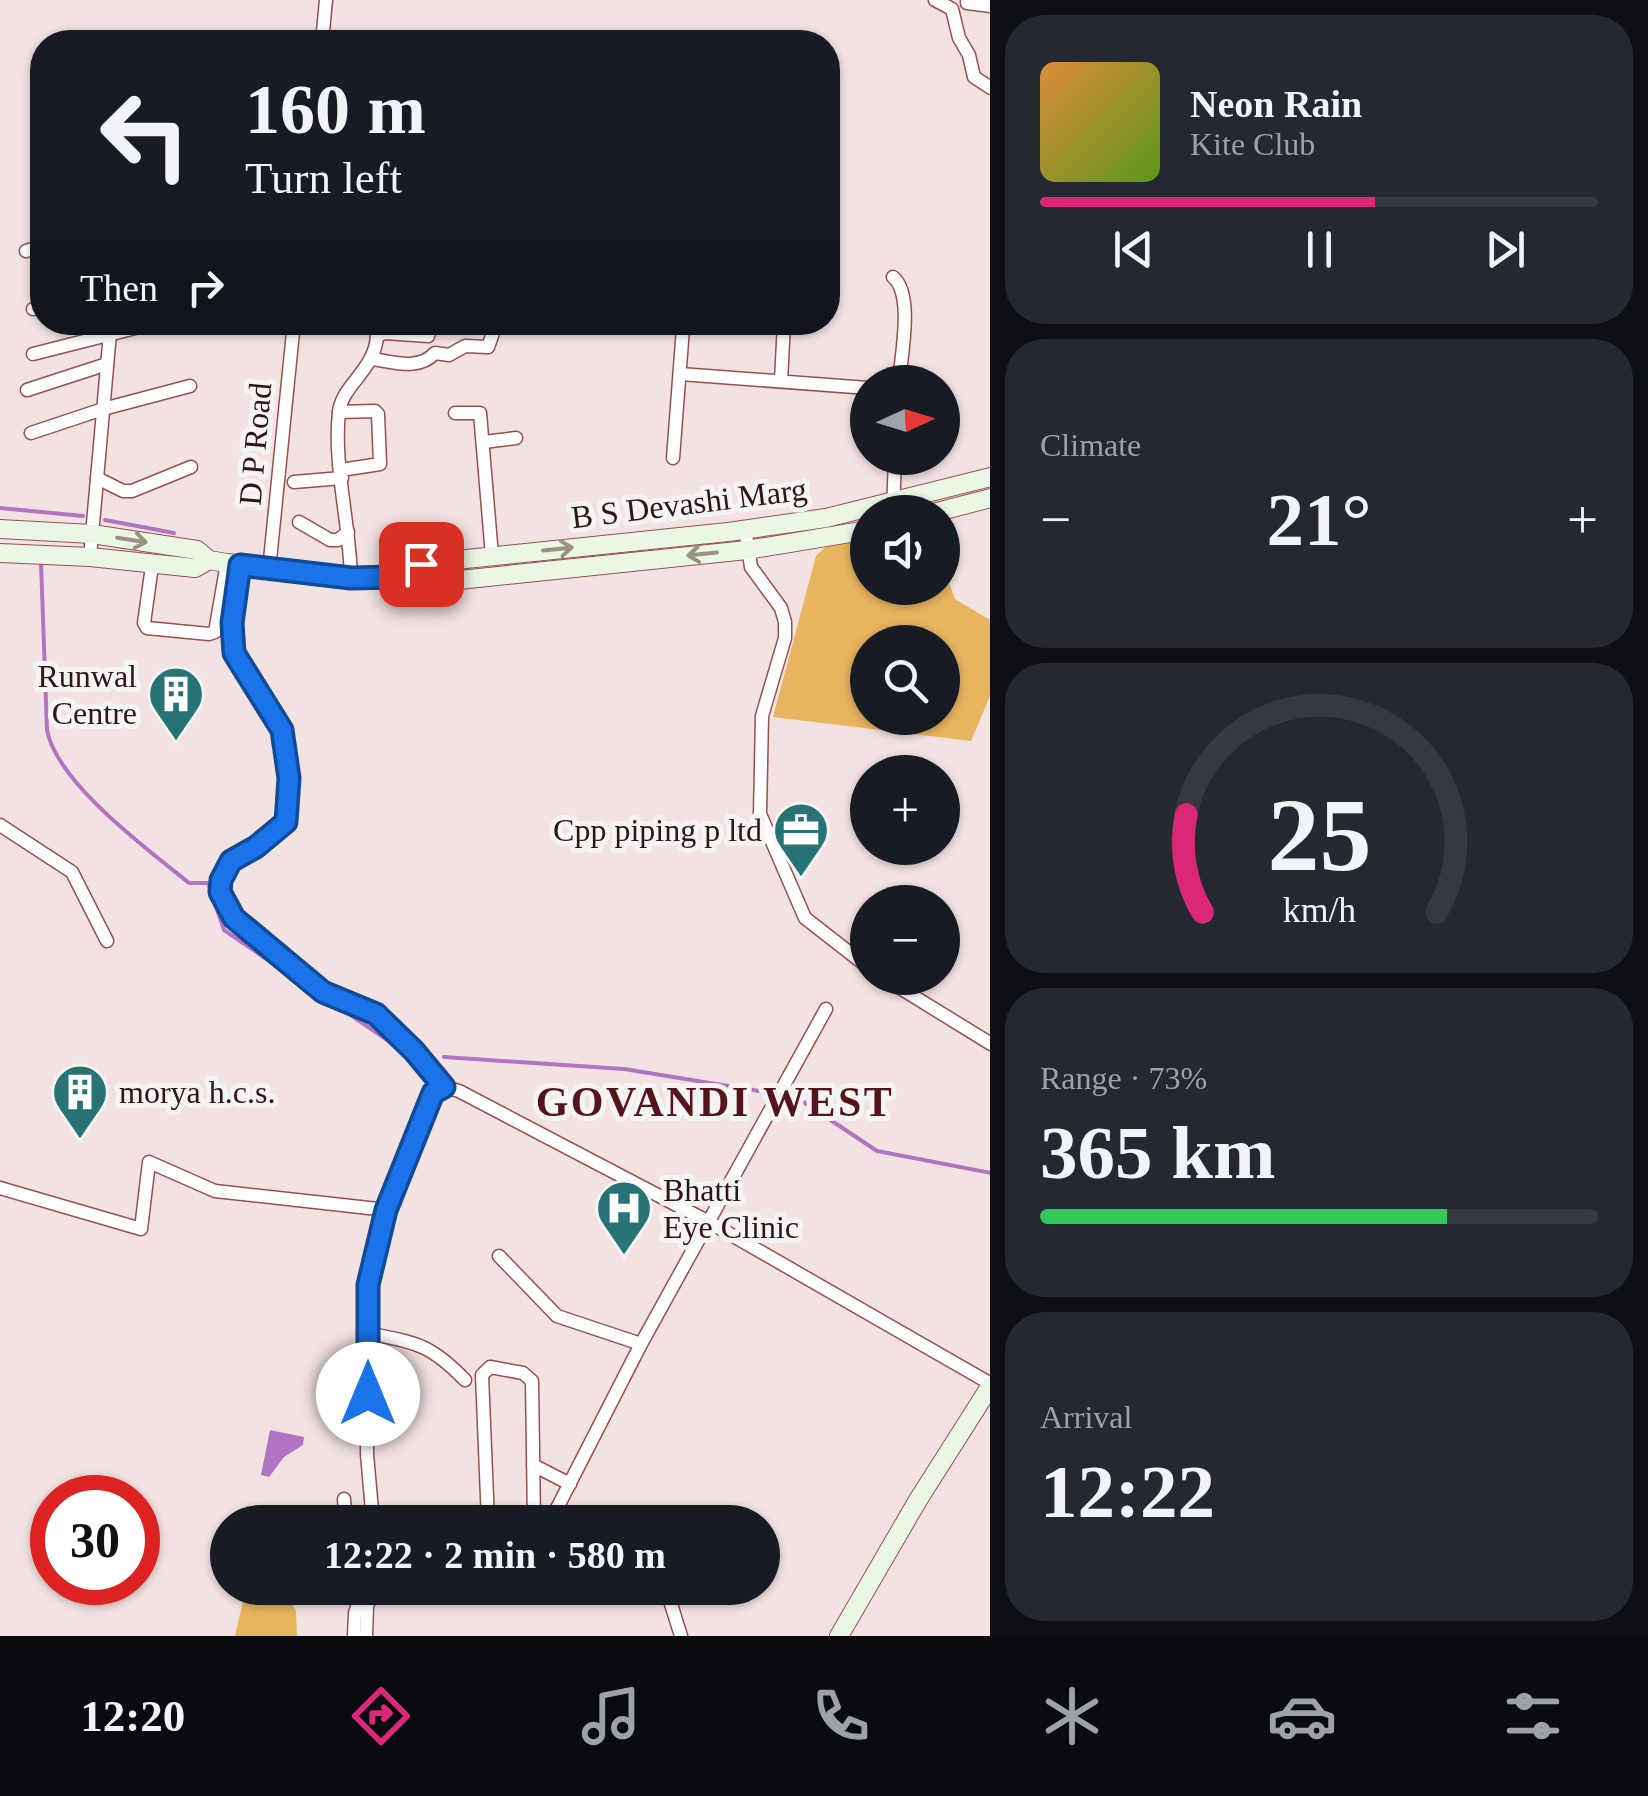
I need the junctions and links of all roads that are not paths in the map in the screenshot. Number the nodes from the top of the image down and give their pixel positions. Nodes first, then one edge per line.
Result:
1 (326, 0) edge
2 (935, 0) edge
3 (967, 1) edge
4 (990, 6) edge
5 (952, 9) junction
6 (323, 30) edge
7 (990, 88) edge
8 (30, 250) edge
9 (26, 251) dead end
10 (892, 278) dead end
11 (89, 335) edge
12 (109, 335) edge
13 (293, 335) edge
14 (379, 335) edge
15 (492, 335) edge
16 (683, 335) edge
17 (783, 335) edge
18 (33, 354) dead end
19 (372, 359) junction
20 (107, 364) junction
21 (900, 365) edge
22 (680, 374) junction
23 (781, 381) junction
24 (190, 386) dead end
25 (850, 387) edge
26 (27, 390) dead end
27 (103, 409) junction
28 (339, 412) junction
29 (454, 413) dead end
30 (32, 434) dead end
31 (516, 438) dead end
32 (484, 442) junction
33 (673, 458) dead end
34 (191, 466) dead end
35 (342, 474) junction
36 (990, 477) edge
37 (97, 478) junction
38 (294, 482) dead end
39 (930, 495) edge
40 (990, 498) edge
41 (960, 506) edge
42 (850, 514) edge
43 (299, 522) dead end
44 (0, 529) edge
45 (745, 529) junction
46 (348, 532) junction
47 (850, 533) edge
48 (92, 534) junction
49 (748, 550) junction
50 (0, 552) edge
51 (492, 556) junction
52 (90, 557) junction
53 (226, 563) junction
54 (152, 566) junction
55 (269, 570) junction
56 (396, 577) junction
57 (351, 578) junction
58 (0, 825) edge
59 (108, 941) dead end
60 (850, 953) edge
61 (911, 995) edge
62 (826, 1009) dead end
63 (990, 1044) edge
64 (444, 1087) junction
65 (0, 1188) edge
66 (386, 1210) junction
67 (709, 1222) junction
68 (499, 1256) dead end
69 (367, 1333) junction
70 (640, 1344) junction
71 (465, 1380) dead end
72 (988, 1393) edge
73 (533, 1465) junction
74 (570, 1484) junction
75 (344, 1499) dead end
76 (345, 1505) edge
77 (372, 1505) edge
78 (488, 1505) edge
79 (534, 1505) edge
80 (559, 1505) edge
81 (357, 1605) edge
82 (368, 1605) edge
83 (672, 1605) edge
84 (354, 1636) edge
85 (366, 1636) edge
86 (682, 1636) edge
87 (839, 1636) edge

1 - 6 street
2 - 5 street
3 - 4 street
3 - 5 street
5 - 7 street
8 - 9 street
10 - 21 street
11 - 18 street
12 - 20 street
13 - 55 street, D P Road
14 - 19 street
15 - 19 street
16 - 22 street
17 - 23 street
19 - 28 street
20 - 26 street
20 - 27 street
22 - 23 street
22 - 33 street
23 - 25 street
24 - 27 street
27 - 30 street
27 - 37 street
28 - 35 street
28 - 35 street
29 - 32 street
31 - 32 street
32 - 51 street
34 - 37 street
35 - 38 street
35 - 46 street
36 - 39 main road, B S Devashi Marg
37 - 48 street
40 - 41 main road
42 - 45 main road, B S Devashi Marg
43 - 46 street
44 - 48 main road, B S Devashi Marg
45 - 49 street
51 -> 45 main road, B S Devashi Marg
46 - 57 street
47 - 49 main road, B S Devashi Marg
48 - 52 street
48 -> 53 main road, B S Devashi Marg
49 -> 56 main road, B S Devashi Marg
49 - 60 street
50 - 52 main road, B S Devashi Marg
51 - 56 main road, B S Devashi Marg
52 - 54 main road, B S Devashi Marg
53 - 54 main road, B S Devashi Marg
53 - 54 street
53 - 55 main road, B S Devashi Marg
53 - 64 street
55 - 57 main road, B S Devashi Marg
56 - 57 main road, B S Devashi Marg
58 - 59 street
61 - 63 street
62 - 67 street
64 - 66 street
64 - 67 street
65 - 66 street
66 - 69 street
67 - 70 street
67 - 72 street
68 - 70 street
69 - 71 street
69 - 77 street
70 - 74 street
72 - 87 main road
73 - 74 street
73 - 78 street
73 - 79 street
74 - 80 street
75 - 76 street
81 - 84 street
82 - 85 street
83 - 86 street

